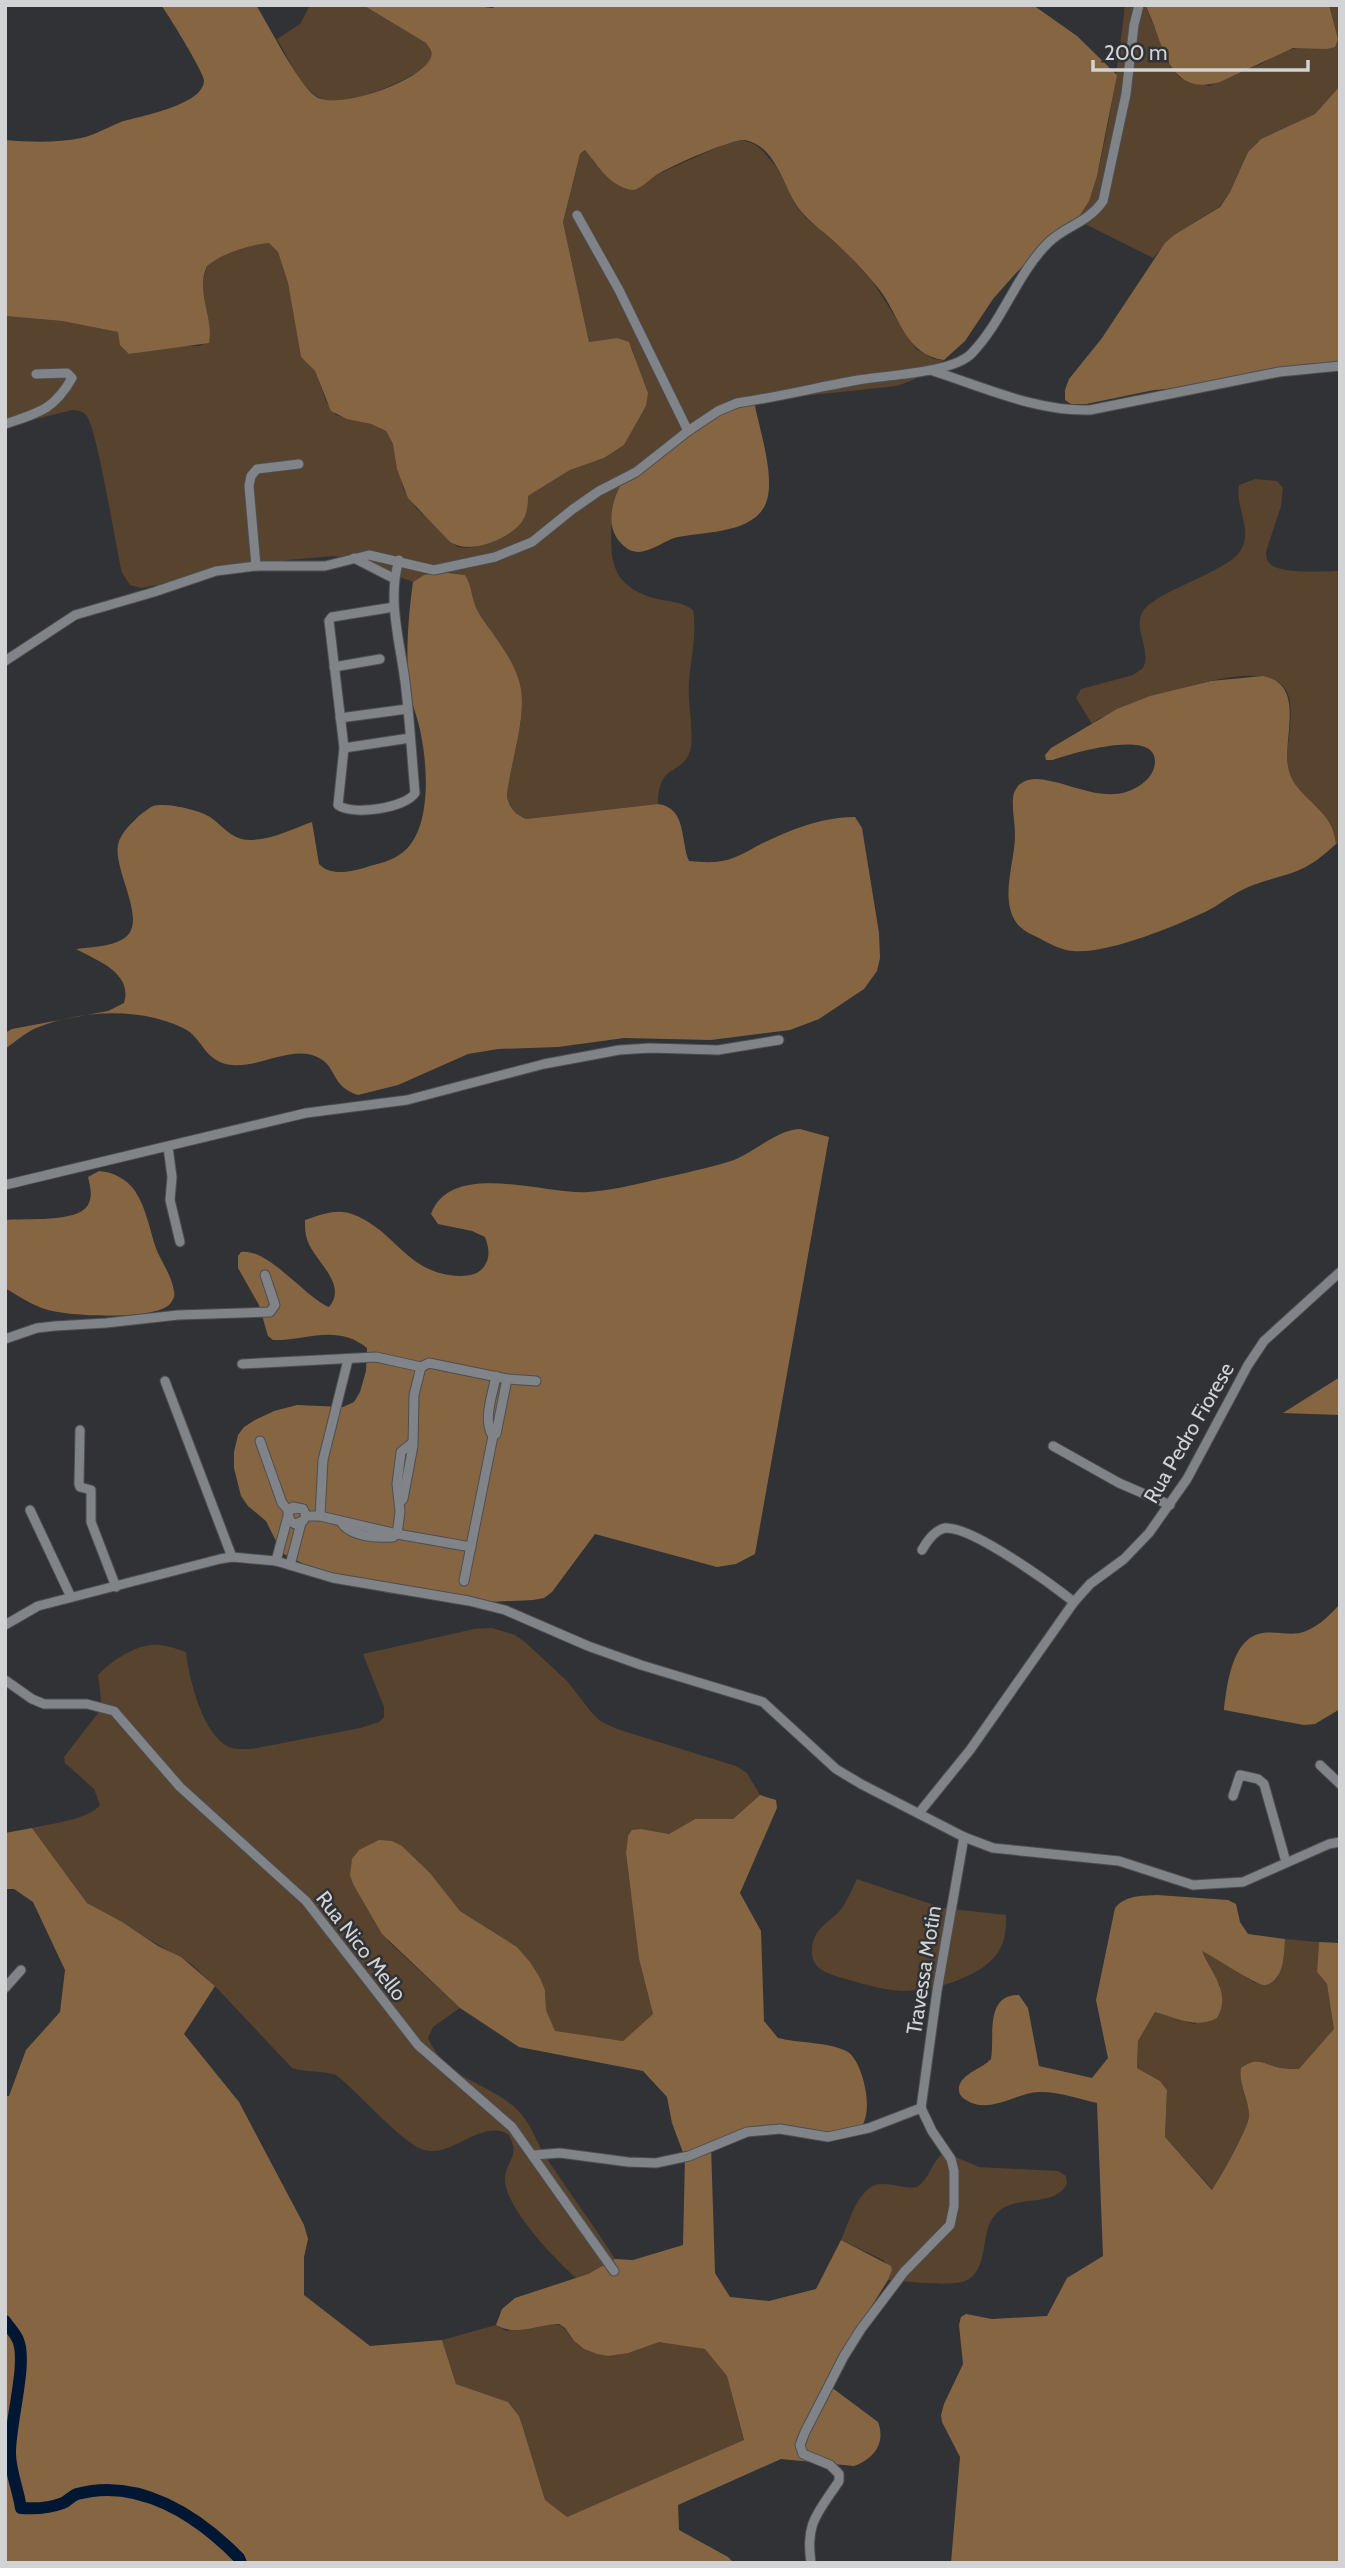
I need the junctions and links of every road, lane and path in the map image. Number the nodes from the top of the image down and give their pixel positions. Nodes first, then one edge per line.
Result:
1 (1139, 5) edge
2 (577, 215) dead end
3 (1340, 366) edge
4 (928, 370) junction
5 (36, 374) dead end
6 (5, 424) edge
7 (688, 430) junction
8 (299, 464) dead end
9 (353, 558) junction
10 (399, 560) junction
11 (256, 566) junction
12 (393, 578) junction
13 (394, 607) junction
14 (380, 659) dead end
15 (5, 661) edge
16 (334, 667) junction
17 (407, 709) junction
18 (340, 718) junction
19 (410, 738) junction
20 (344, 748) junction
21 (779, 1040) dead end
22 (168, 1147) junction
23 (5, 1185) edge
24 (180, 1242) dead end
25 (1340, 1272) edge
26 (265, 1275) dead end
27 (5, 1339) edge
28 (348, 1360) junction
29 (243, 1364) dead end
30 (421, 1367) junction
31 (496, 1376) junction
32 (507, 1379) junction
33 (165, 1381) dead end
34 (536, 1381) dead end
35 (80, 1430) dead end
36 (493, 1436) junction
37 (260, 1441) dead end
38 (1054, 1446) dead end
39 (1170, 1505) junction
40 (30, 1510) dead end
41 (288, 1513) junction
42 (320, 1516) junction
43 (303, 1520) junction
44 (397, 1534) junction
45 (280, 1544) junction
46 (295, 1546) junction
47 (471, 1547) junction
48 (922, 1550) dead end
49 (232, 1557) junction
50 (276, 1561) junction
51 (290, 1565) junction
52 (464, 1581) dead end
53 (116, 1587) junction
54 (71, 1597) junction
55 (1074, 1602) junction
56 (5, 1625) edge
57 (5, 1679) edge
58 (1320, 1765) dead end
59 (1340, 1784) edge
60 (1233, 1796) dead end
61 (919, 1814) junction
62 (964, 1837) junction
63 (1340, 1842) edge
64 (1286, 1862) junction
65 (21, 1970) dead end
66 (5, 1988) edge
67 (921, 2108) junction
68 (534, 2155) junction
69 (614, 2271) dead end
70 (811, 2563) edge

1 - 4 street
2 - 7 street
3 - 4 street
4 - 7 street
5 - 6 street
7 - 10 street
8 - 11 street
9 - 10 street
9 - 11 street
9 - 12 street
10 - 12 street
11 - 15 street
12 - 13 street
13 - 16 street
13 - 17 street
14 - 16 street
16 - 18 street
17 - 18 street
17 - 19 street
18 - 20 street
19 - 20 street
19 - 20 street
21 - 22 street
22 - 23 street
22 - 24 street
25 - 39 street, Rua Pedro Fiorese
26 - 27 street
28 - 29 street
28 - 30 street
28 - 42 street
30 - 31 street
30 - 44 street
31 - 32 street
31 - 36 street
32 - 34 street
32 - 36 street
33 - 49 street
35 - 53 street
36 - 47 street
37 - 41 street
38 - 39 street
39 - 55 street, Rua Pedro Fiorese
40 - 54 street
41 - 43 street
41 - 43 street
41 - 45 street
42 - 43 street
42 - 44 street
43 - 46 street
44 - 47 street
45 - 46 street
45 - 50 street
46 - 51 street
47 - 52 street
48 - 55 street
49 - 50 street
49 - 53 street
50 - 51 street
51 - 61 street
53 - 54 street
54 - 56 street
55 - 61 street, Rua Pedro Fiorese
57 - 68 street, Rua Nico Mello
58 - 59 street
60 - 64 street
61 - 62 street
62 - 64 street
62 - 67 street, Travessa Motin
63 - 64 street
65 - 66 street
67 - 68 street
67 - 70 street
68 - 69 street, Rua Nico Mello

